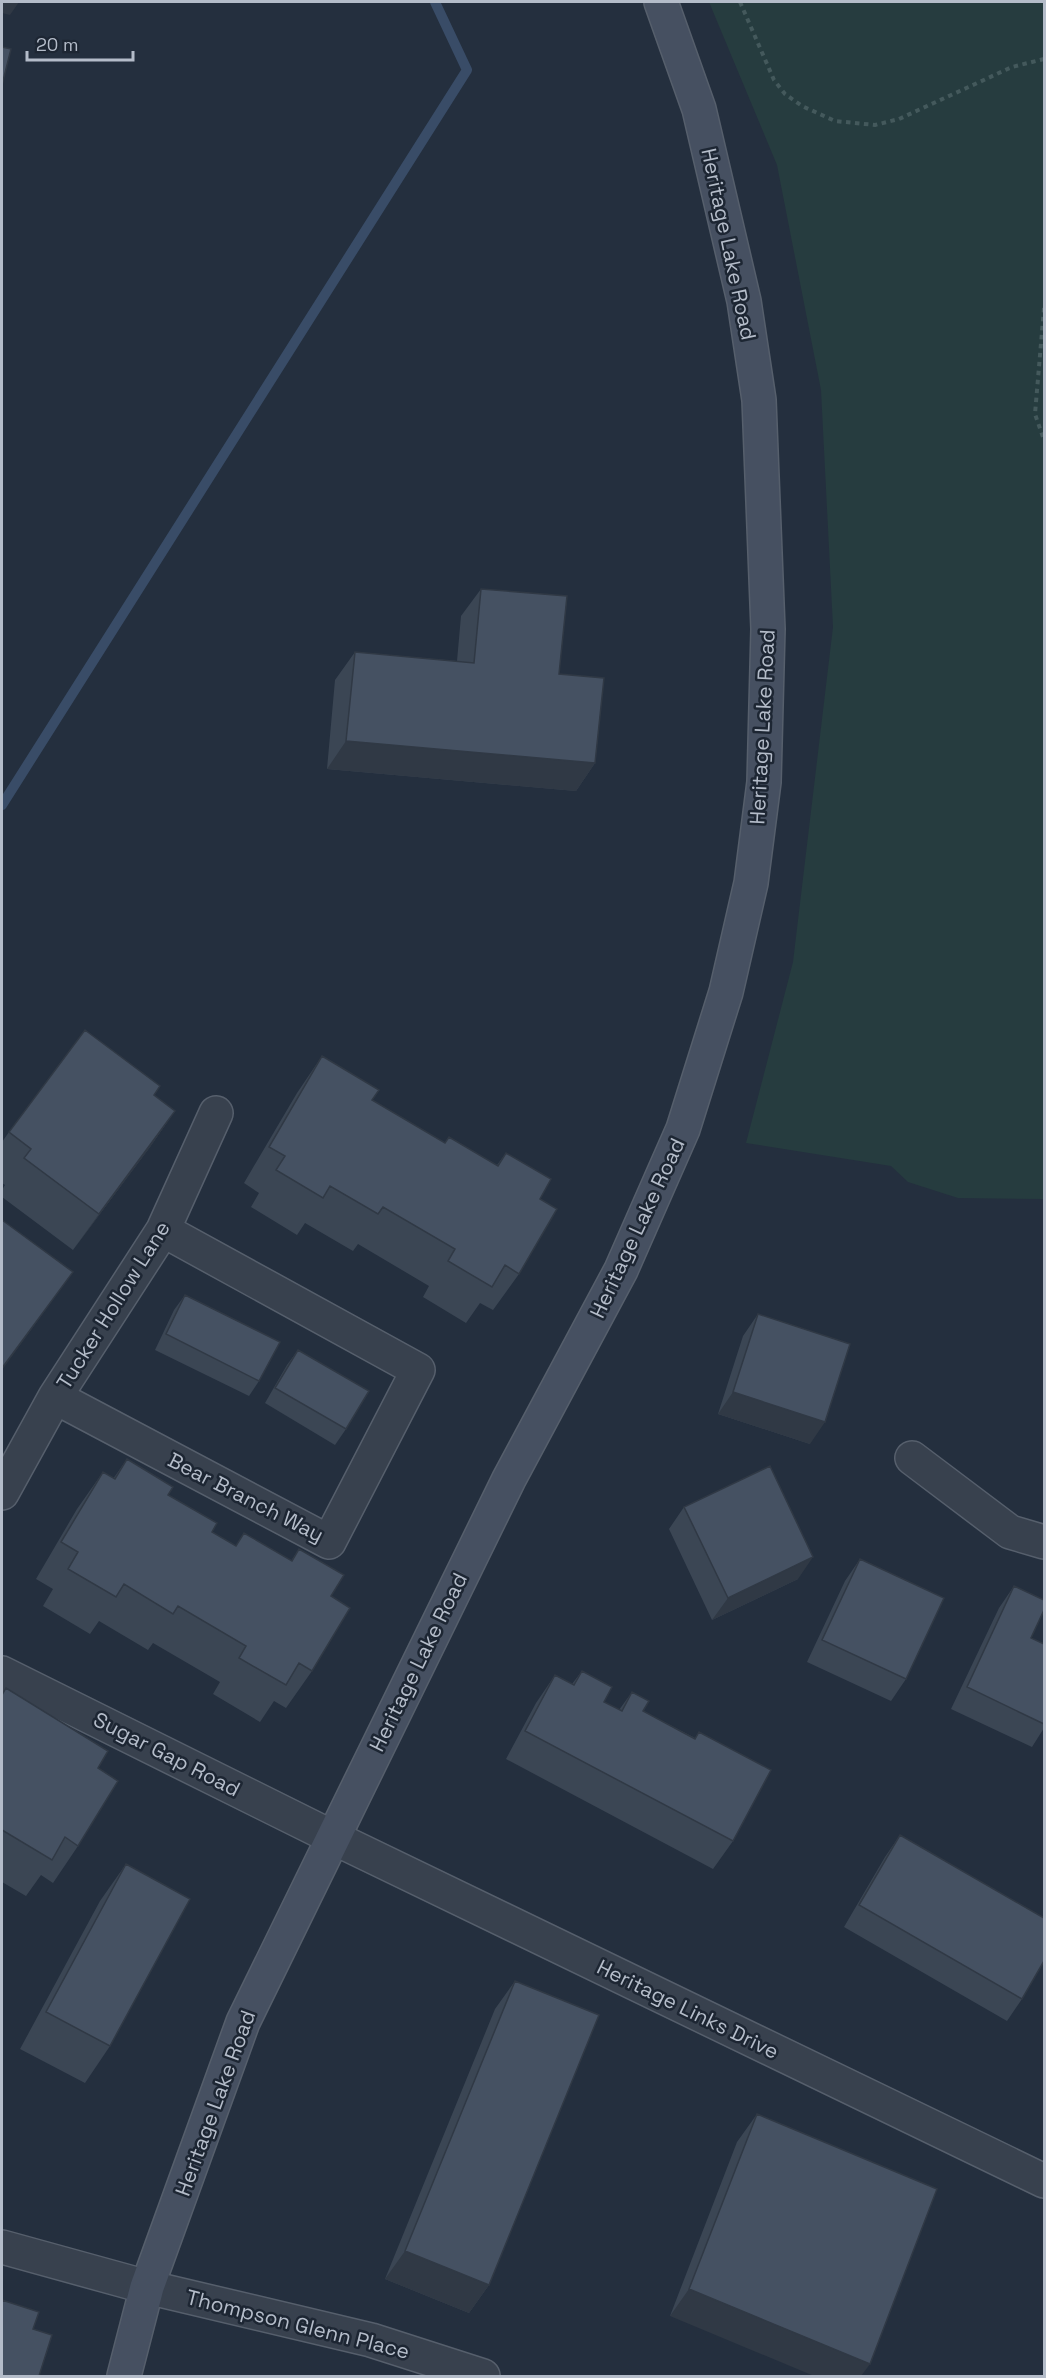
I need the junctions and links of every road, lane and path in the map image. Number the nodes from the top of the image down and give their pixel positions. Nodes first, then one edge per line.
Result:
1 (661, 2) edge
2 (741, 2) edge
3 (1044, 59) edge
4 (1044, 308) edge
5 (1044, 440) edge
6 (216, 1113) dead end
7 (163, 1230) junction
8 (54, 1397) junction
9 (912, 1458) dead end
10 (2, 1493) edge
11 (1044, 1542) edge
12 (2, 1672) edge
13 (332, 1837) junction
14 (1044, 2181) edge
15 (2, 2247) edge
16 (147, 2287) junction
17 (124, 2376) edge
18 (483, 2376) edge

1 - 13 main road, Heritage Lake Road
2 - 3 path
4 - 5 path
6 - 7 street, Tucker Hollow Lane
7 - 8 street, Tucker Hollow Lane
7 - 8 street, Bear Branch Way
8 - 10 street, Tucker Hollow Lane
9 - 11 street
12 - 13 street, Sugar Gap Road
13 - 14 street, Heritage Links Drive
13 - 16 main road, Heritage Lake Road
15 - 16 street
16 - 17 main road, Heritage Lake Road
16 - 18 street, Thompson Glenn Place

